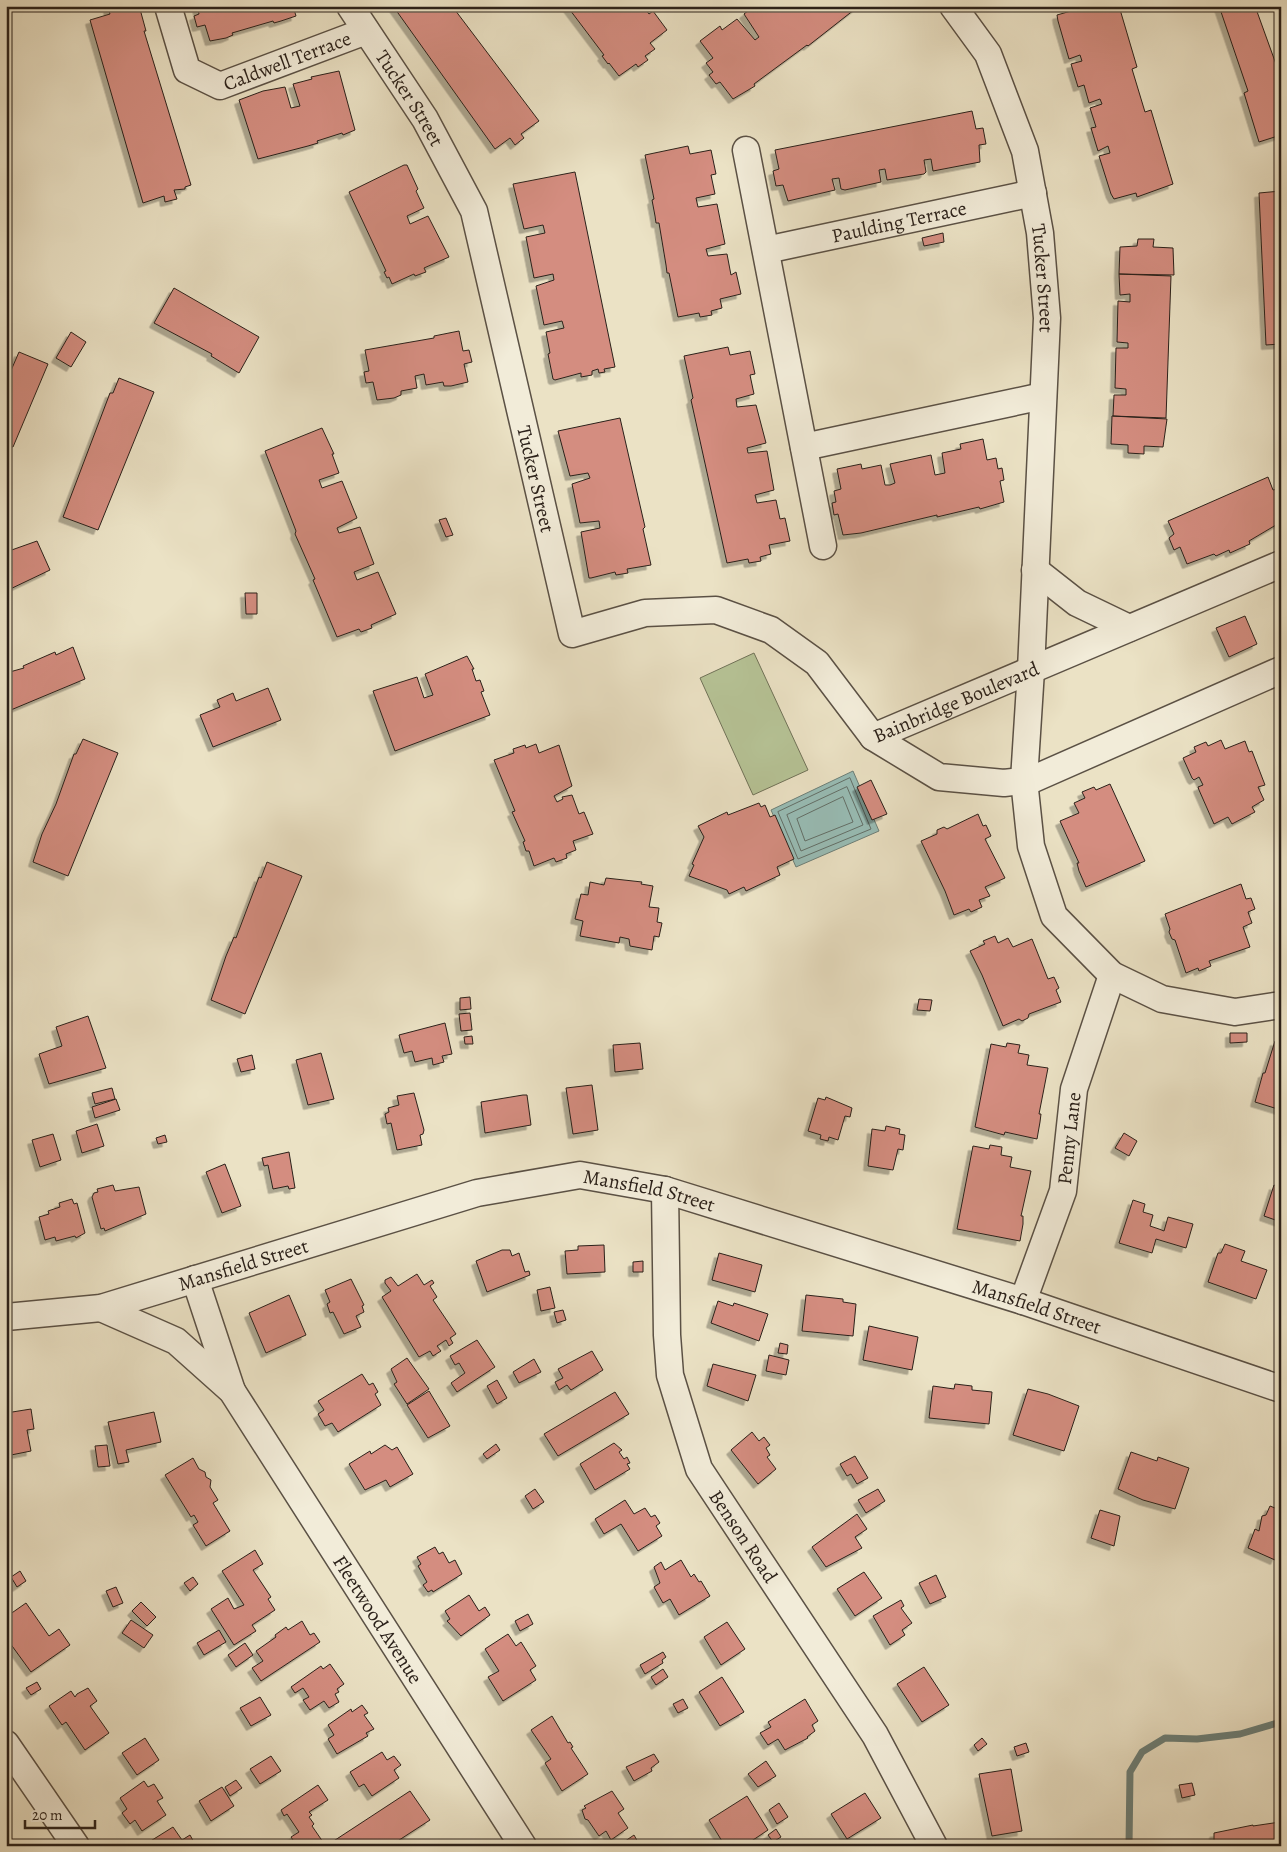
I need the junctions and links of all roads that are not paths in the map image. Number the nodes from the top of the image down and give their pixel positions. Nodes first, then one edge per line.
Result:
1 (168, 6) edge
2 (350, 6) edge
3 (953, 6) edge
4 (366, 31) junction
5 (746, 150) dead end
6 (1033, 192) junction
7 (766, 250) junction
8 (1043, 396) junction
9 (804, 447) junction
10 (823, 546) dead end
11 (1281, 564) edge
12 (1035, 570) junction
13 (1130, 628) junction
14 (1031, 670) junction
15 (1281, 670) edge
16 (873, 737) junction
17 (1024, 780) junction
18 (1112, 975) junction
19 (1281, 1005) edge
20 (665, 1190) junction
21 (196, 1279) junction
22 (1023, 1301) junction
23 (101, 1308) junction
24 (6, 1317) edge
25 (1281, 1390) edge
26 (232, 1391) junction
27 (6, 1744) edge
28 (76, 1846) edge
29 (523, 1846) edge
30 (934, 1846) edge

1 - 4 street, Caldwell Terrace
2 - 4 street, Tucker Street
3 - 6 street, Tucker Street
4 - 16 street, Tucker Street
5 - 7 street
6 - 7 street, Paulding Terrace
6 - 8 street, Tucker Street
7 - 9 street
8 - 9 street
8 - 12 street, Tucker Street
9 - 10 street
11 - 13 street, Bainbridge Boulevard
12 - 13 street
12 - 14 street, Tucker Street
13 - 14 street, Bainbridge Boulevard
14 - 16 street, Bainbridge Boulevard
14 - 17 street, Tucker Street
15 - 17 street, Bainbridge Boulevard
16 - 17 street, Bainbridge Boulevard
17 - 18 street
18 - 19 street
18 - 22 street, Penny Lane
20 - 21 street, Mansfield Street
20 - 22 street, Mansfield Street
20 - 30 street, Benson Road
21 - 23 street, Mansfield Street
21 - 26 street, Fleetwood Avenue
22 - 25 street, Mansfield Street
23 - 24 street, Mansfield Street
23 - 26 street, Fleetwood Avenue
26 - 29 street, Fleetwood Avenue
27 - 28 street

